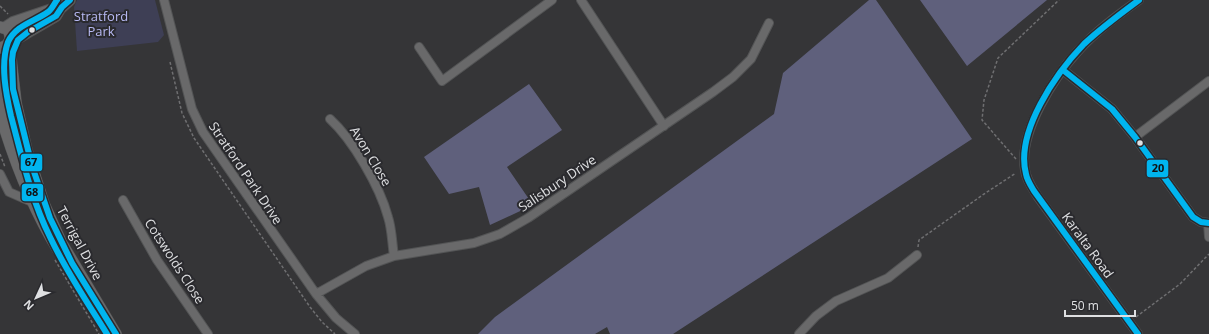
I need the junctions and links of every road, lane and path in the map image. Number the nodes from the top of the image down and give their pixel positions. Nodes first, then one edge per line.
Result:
1 (70, 0) edge
2 (164, 0) edge
3 (552, 0) edge
4 (1059, 0) edge
5 (1139, 0) edge
6 (584, 1) edge
7 (60, 9) junction
8 (769, 23) dead end
9 (2, 25) edge
10 (10, 44) edge
11 (419, 48) dead end
12 (1063, 70) junction
13 (0, 73) edge
14 (1209, 81) edge
15 (0, 113) edge
16 (330, 119) dead end
17 (664, 126) junction
18 (1135, 137) junction
19 (18, 165) junction
20 (1024, 168) junction
21 (0, 174) edge
22 (123, 200) dead end
23 (32, 202) junction
24 (1208, 223) edge
25 (1209, 237) edge
26 (1209, 254) edge
27 (917, 255) joint
28 (394, 256) junction
29 (316, 294) junction
30 (1129, 322) junction
31 (107, 334) edge
32 (116, 334) edge
33 (208, 334) edge
34 (355, 334) edge
35 (799, 334) edge
36 (1138, 334) edge

1 - 7 street
2 - 29 street, Stratford Park Drive
3 - 11 street
4 - 20 path
5 - 12 street
6 - 17 street
7 - 9 street
7 - 10 street
8 - 17 street, Salisbury Drive
9 - 10 main road
10 - 32 main road, Terrigal Drive
12 - 18 street
12 - 20 street
13 - 19 main road, Terrigal Drive
14 - 18 street
15 - 19 main road, Terrigal Drive
16 - 28 street, Avon Close
17 - 28 street, Salisbury Drive
18 - 24 street
19 - 23 main road, Terrigal Drive
20 - 27 path
20 - 30 street, Karalta Road
21 - 23 street
22 - 33 street, Cotswolds Close
23 - 31 main road, Terrigal Drive
24 - 25 street
26 - 30 path
27 - 35 street
28 - 29 street, Salisbury Drive
29 - 34 street, Stratford Park Drive
30 - 36 street, Karalta Road

